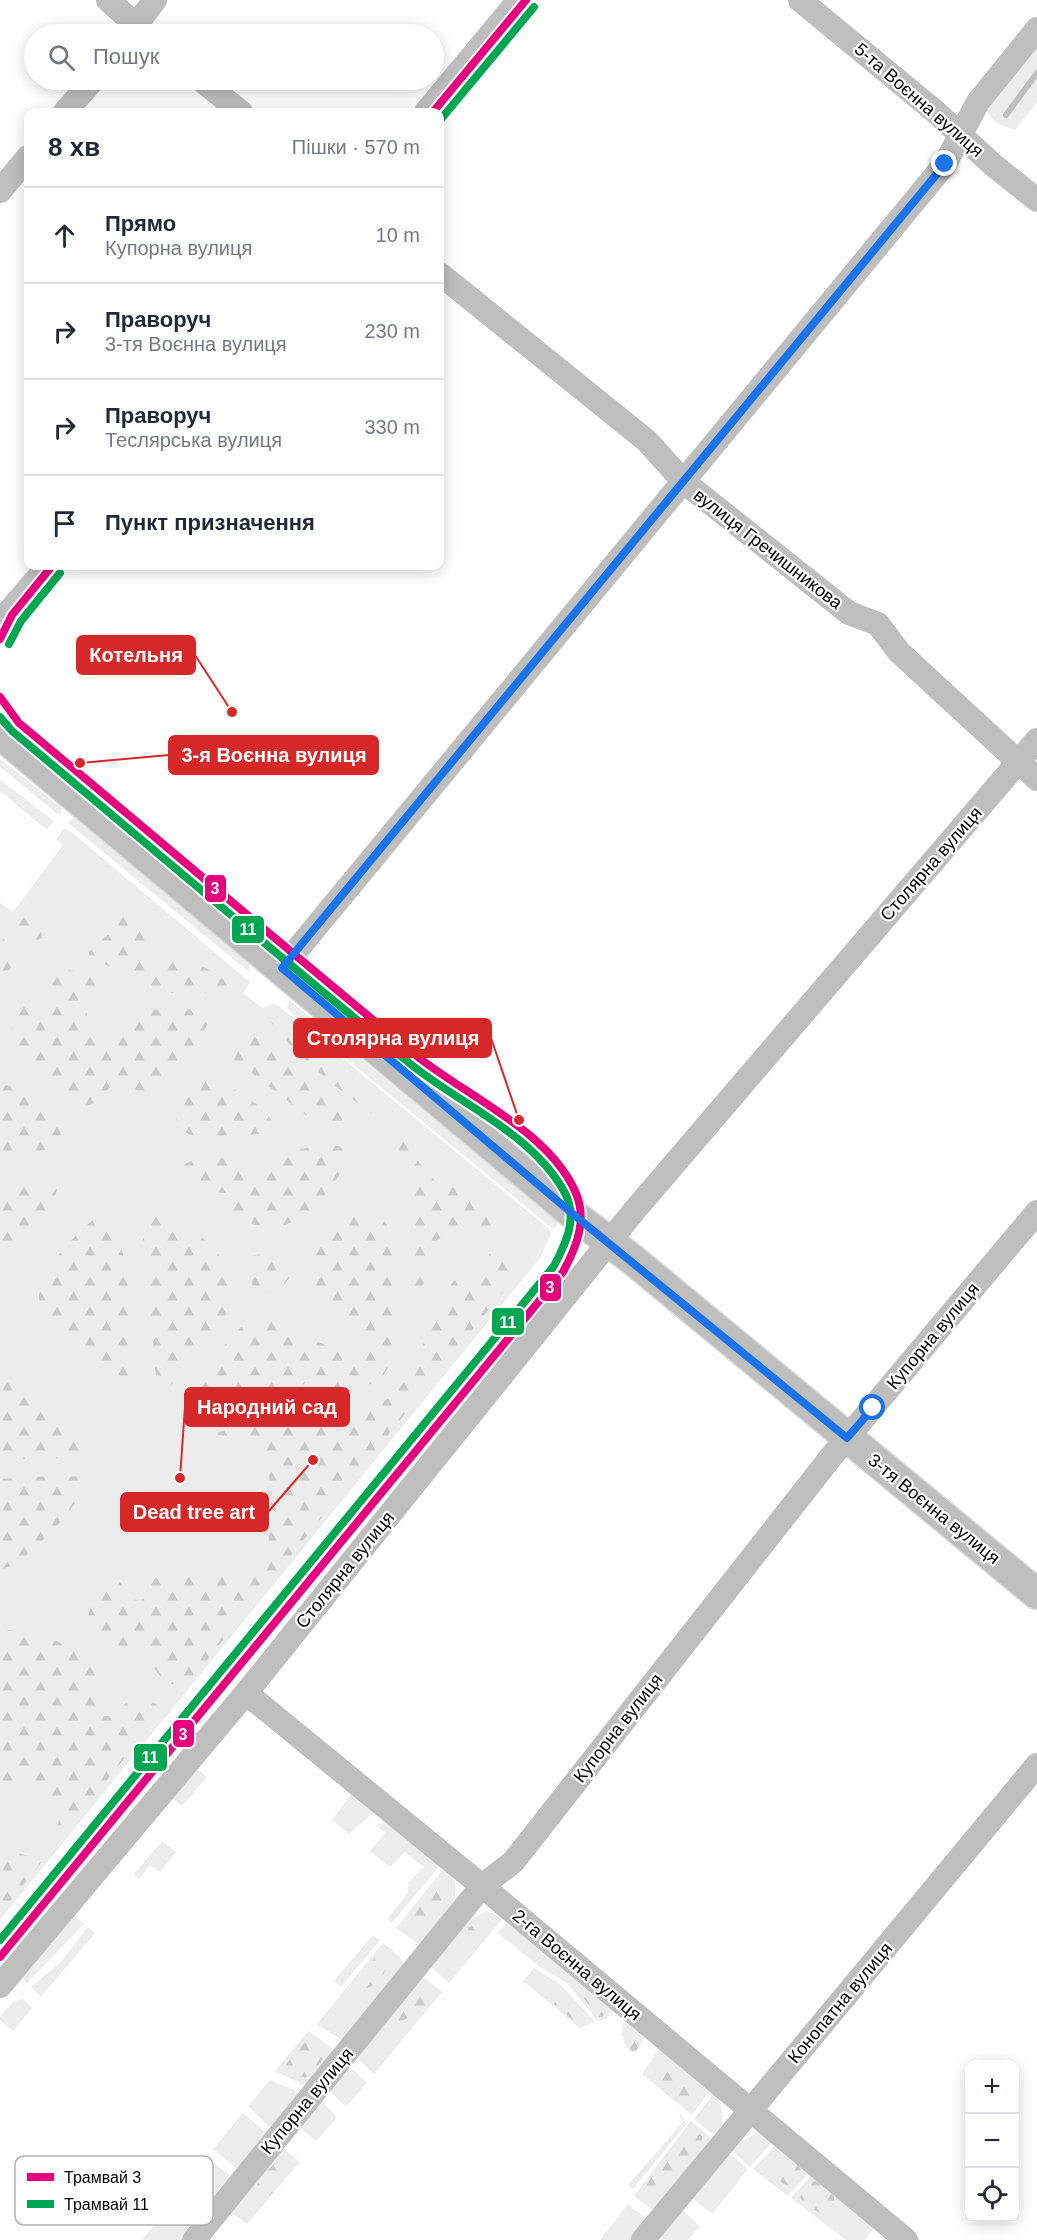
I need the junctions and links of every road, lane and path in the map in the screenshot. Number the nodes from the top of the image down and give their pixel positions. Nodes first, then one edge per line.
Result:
1 (108, 0) edge
2 (155, 0) edge
3 (519, 0) edge
4 (800, 0) edge
5 (130, 24) edge
6 (140, 24) edge
7 (1037, 29) edge
8 (84, 90) edge
9 (214, 90) edge
10 (68, 108) edge
11 (236, 108) edge
12 (429, 108) edge
13 (961, 136) junction
14 (24, 162) edge
15 (0, 191) edge
16 (1037, 200) edge
17 (444, 277) edge
18 (684, 482) junction
19 (45, 570) edge
20 (0, 622) edge
21 (0, 734) edge
22 (1037, 740) edge
23 (1017, 762) junction
24 (1037, 779) edge
25 (282, 968) junction
26 (1037, 1212) edge
27 (608, 1242) junction
28 (847, 1438) junction
29 (1037, 1594) edge
30 (246, 1693) junction
31 (1037, 1765) edge
32 (482, 1886) junction
33 (0, 1986) edge
34 (751, 2111) junction
35 (213, 2217) edge
36 (206, 2225) edge
37 (194, 2240) edge
38 (643, 2240) edge
39 (906, 2240) edge

1 - 5 street
2 - 6 street
3 - 12 street
4 - 13 street, 5-та Воєнна вулиця
7 - 13 street
8 - 10 street
9 - 11 street
13 - 16 street, 5-та Воєнна вулиця
13 - 18 street
14 - 15 street
17 - 18 street, вулиця Гречишникова
18 - 23 street, вулиця Гречишникова
18 - 25 street
19 - 20 street
21 - 25 main road, 3-тя Воєнна вулиця
22 - 23 street, Столярна вулиця
23 - 24 street, вулиця Гречишникова
23 - 27 street, Столярна вулиця
25 - 27 main road, 3-тя Воєнна вулиця
26 - 28 street, Купорна вулиця
27 - 28 main road, 3-тя Воєнна вулиця
27 - 30 street, Столярна вулиця
28 - 29 main road, 3-тя Воєнна вулиця
28 - 32 street, Купорна вулиця
30 - 32 street, 2-га Воєнна вулиця
30 - 33 street, Столярна вулиця
31 - 34 street, Конопатна вулиця
32 - 34 street, 2-га Воєнна вулиця
32 - 35 street, Купорна вулиця
34 - 38 street, Конопатна вулиця
34 - 39 street, 2-га Воєнна вулиця
36 - 37 street, Купорна вулиця

